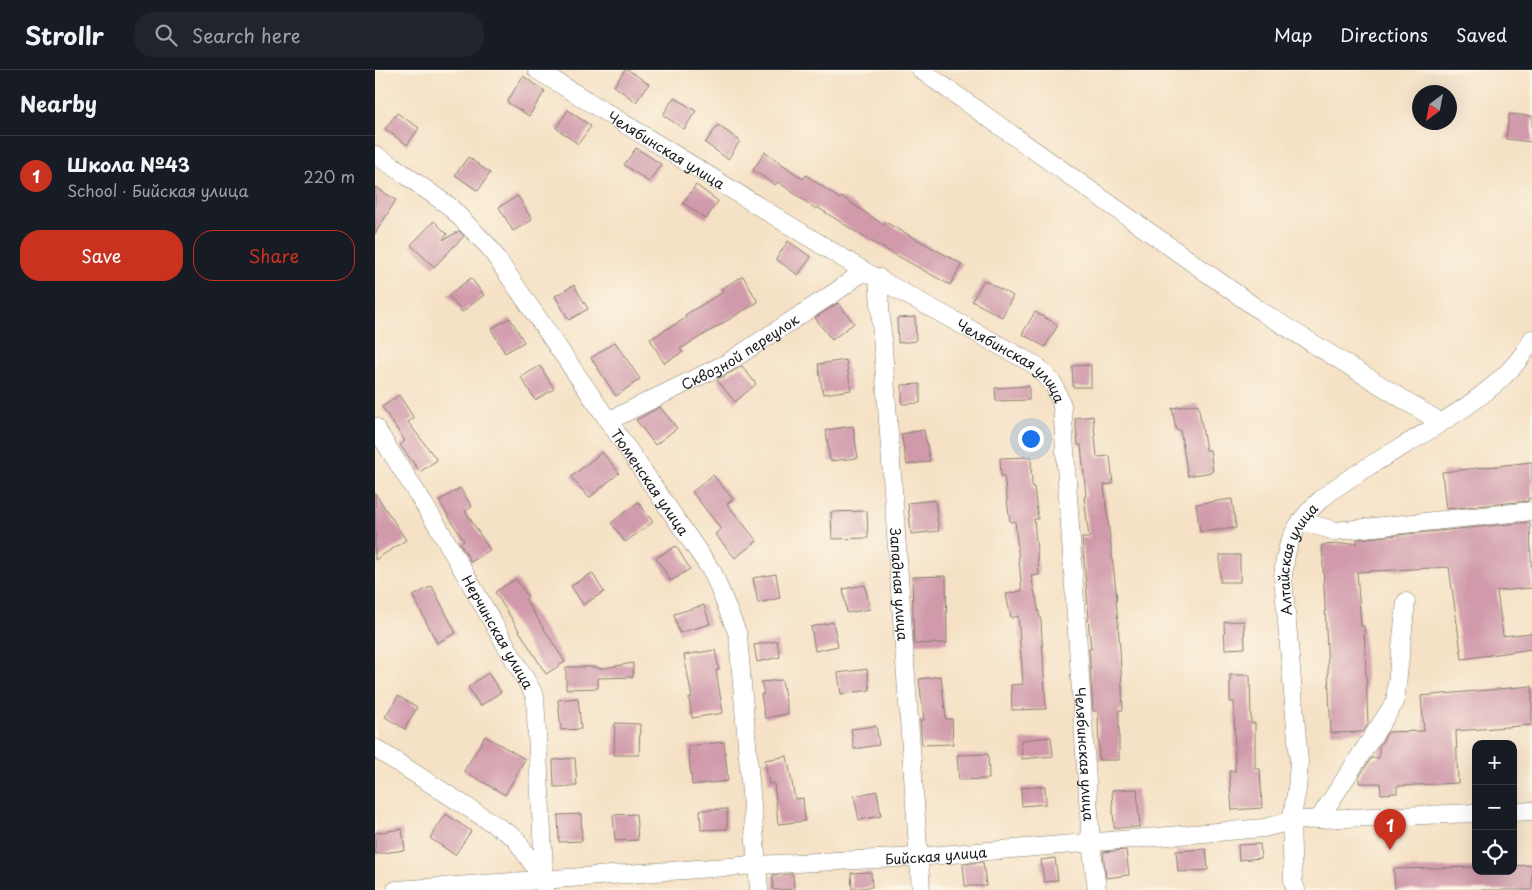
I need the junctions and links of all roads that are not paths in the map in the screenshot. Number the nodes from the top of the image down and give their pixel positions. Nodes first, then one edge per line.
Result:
1 (537, 70) edge
2 (921, 70) edge
3 (375, 155) edge
4 (871, 274) junction
5 (1532, 339) edge
6 (608, 421) junction
7 (1441, 422) junction
8 (375, 427) edge
9 (1532, 511) edge
10 (1301, 521) junction
11 (1406, 602) dead end
12 (375, 748) edge
13 (1532, 811) edge
14 (1517, 812) edge
15 (1472, 813) edge
16 (1319, 818) junction
17 (1291, 821) junction
18 (1091, 843) junction
19 (917, 857) junction
20 (756, 865) junction
21 (544, 885) edge
22 (396, 890) edge
23 (759, 890) edge
24 (921, 890) edge
25 (1097, 890) edge
26 (1296, 890) edge

1 - 4 street, Челябинская улица
2 - 7 street
3 - 6 street, Тюменская улица
4 - 6 street, Сквозной переулок
4 - 18 street, Челябинская улица
4 - 19 street, Западная улица
5 - 7 street, Алтайская улица
6 - 20 street, Тюменская улица
7 - 10 street, Алтайская улица
8 - 21 street, Нерчинская улица
9 - 10 street
10 - 17 street, Алтайская улица
11 - 16 street
12 - 21 street
13 - 14 street
15 - 16 street, Бийская улица
16 - 17 street, Бийская улица
17 - 18 street, Бийская улица
17 - 26 street, Алтайская улица
18 - 19 street, Бийская улица
18 - 25 street, Челябинская улица
19 - 20 street, Бийская улица
19 - 24 street, Западная улица
20 - 21 street, Бийская улица
20 - 23 street, Тюменская улица
21 - 22 street, Бийская улица

